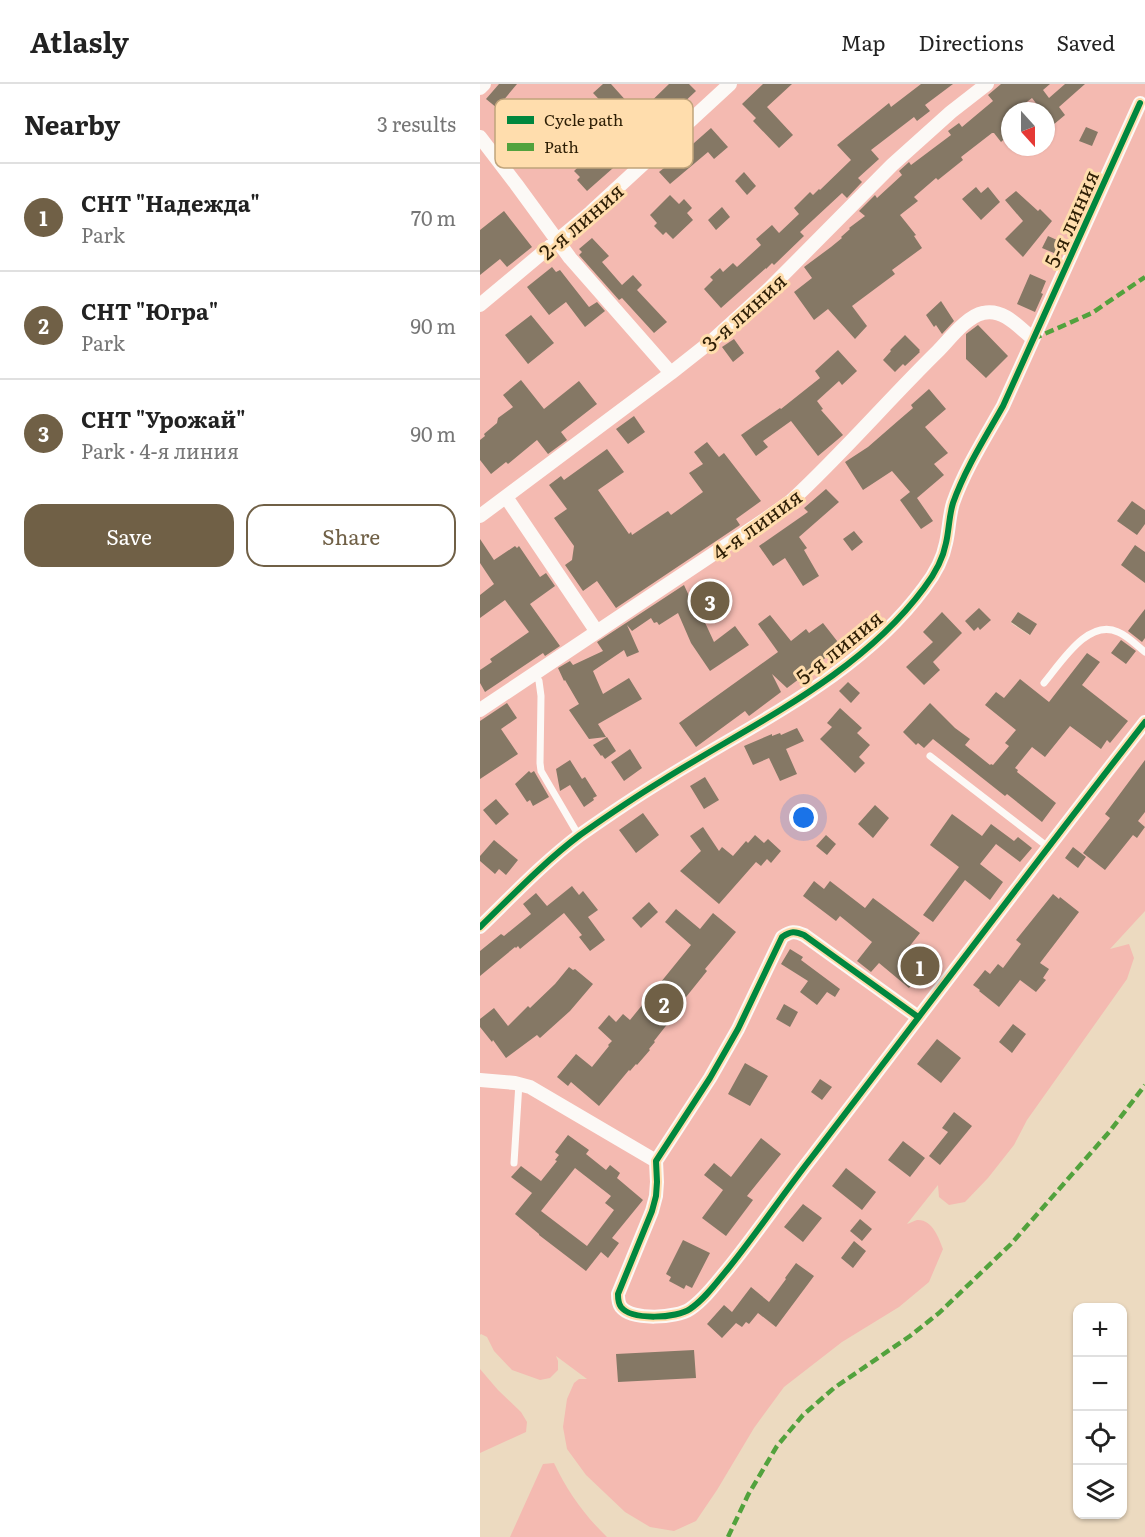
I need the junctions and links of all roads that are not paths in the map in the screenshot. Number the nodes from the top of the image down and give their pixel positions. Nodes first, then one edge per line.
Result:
1 (484, 84) edge
2 (730, 84) edge
3 (987, 84) edge
4 (480, 87) edge
5 (1140, 103) dead end
6 (693, 118) edge
7 (480, 137) edge
8 (495, 157) edge
9 (504, 168) edge
10 (639, 168) edge
11 (557, 241) junction
12 (480, 304) edge
13 (1033, 339) junction
14 (671, 373) junction
15 (506, 497) junction
16 (480, 516) edge
17 (597, 632) junction
18 (1145, 652) edge
19 (535, 674) junction
20 (1044, 683) dead end
21 (480, 710) edge
22 (1145, 722) edge
23 (930, 756) dead end
24 (579, 836) junction
25 (1048, 847) junction
26 (480, 927) edge
27 (918, 1017) junction
28 (480, 1080) edge
29 (519, 1083) junction
30 (656, 1161) junction
31 (514, 1163) dead end

1 - 4 street
2 - 6 street, 2-я линия
3 - 14 street, 3-я линия
5 - 13 street, 5-я линия
7 - 8 street
9 - 11 street
10 - 11 street, 2-я линия
11 - 12 street, 2-я линия
11 - 14 street
13 - 17 street, 4-я линия
13 - 24 street, 5-я линия
14 - 15 street, 3-я линия
15 - 16 street, 3-я линия
15 - 17 street
17 - 19 street, 4-я линия
18 - 20 lane
19 - 21 street, 4-я линия
19 - 24 lane
22 - 25 street
23 - 25 lane
24 - 26 street, 5-я линия
25 - 27 street
27 - 30 street
27 - 30 street
28 - 29 street
29 - 30 street
29 - 31 lane

